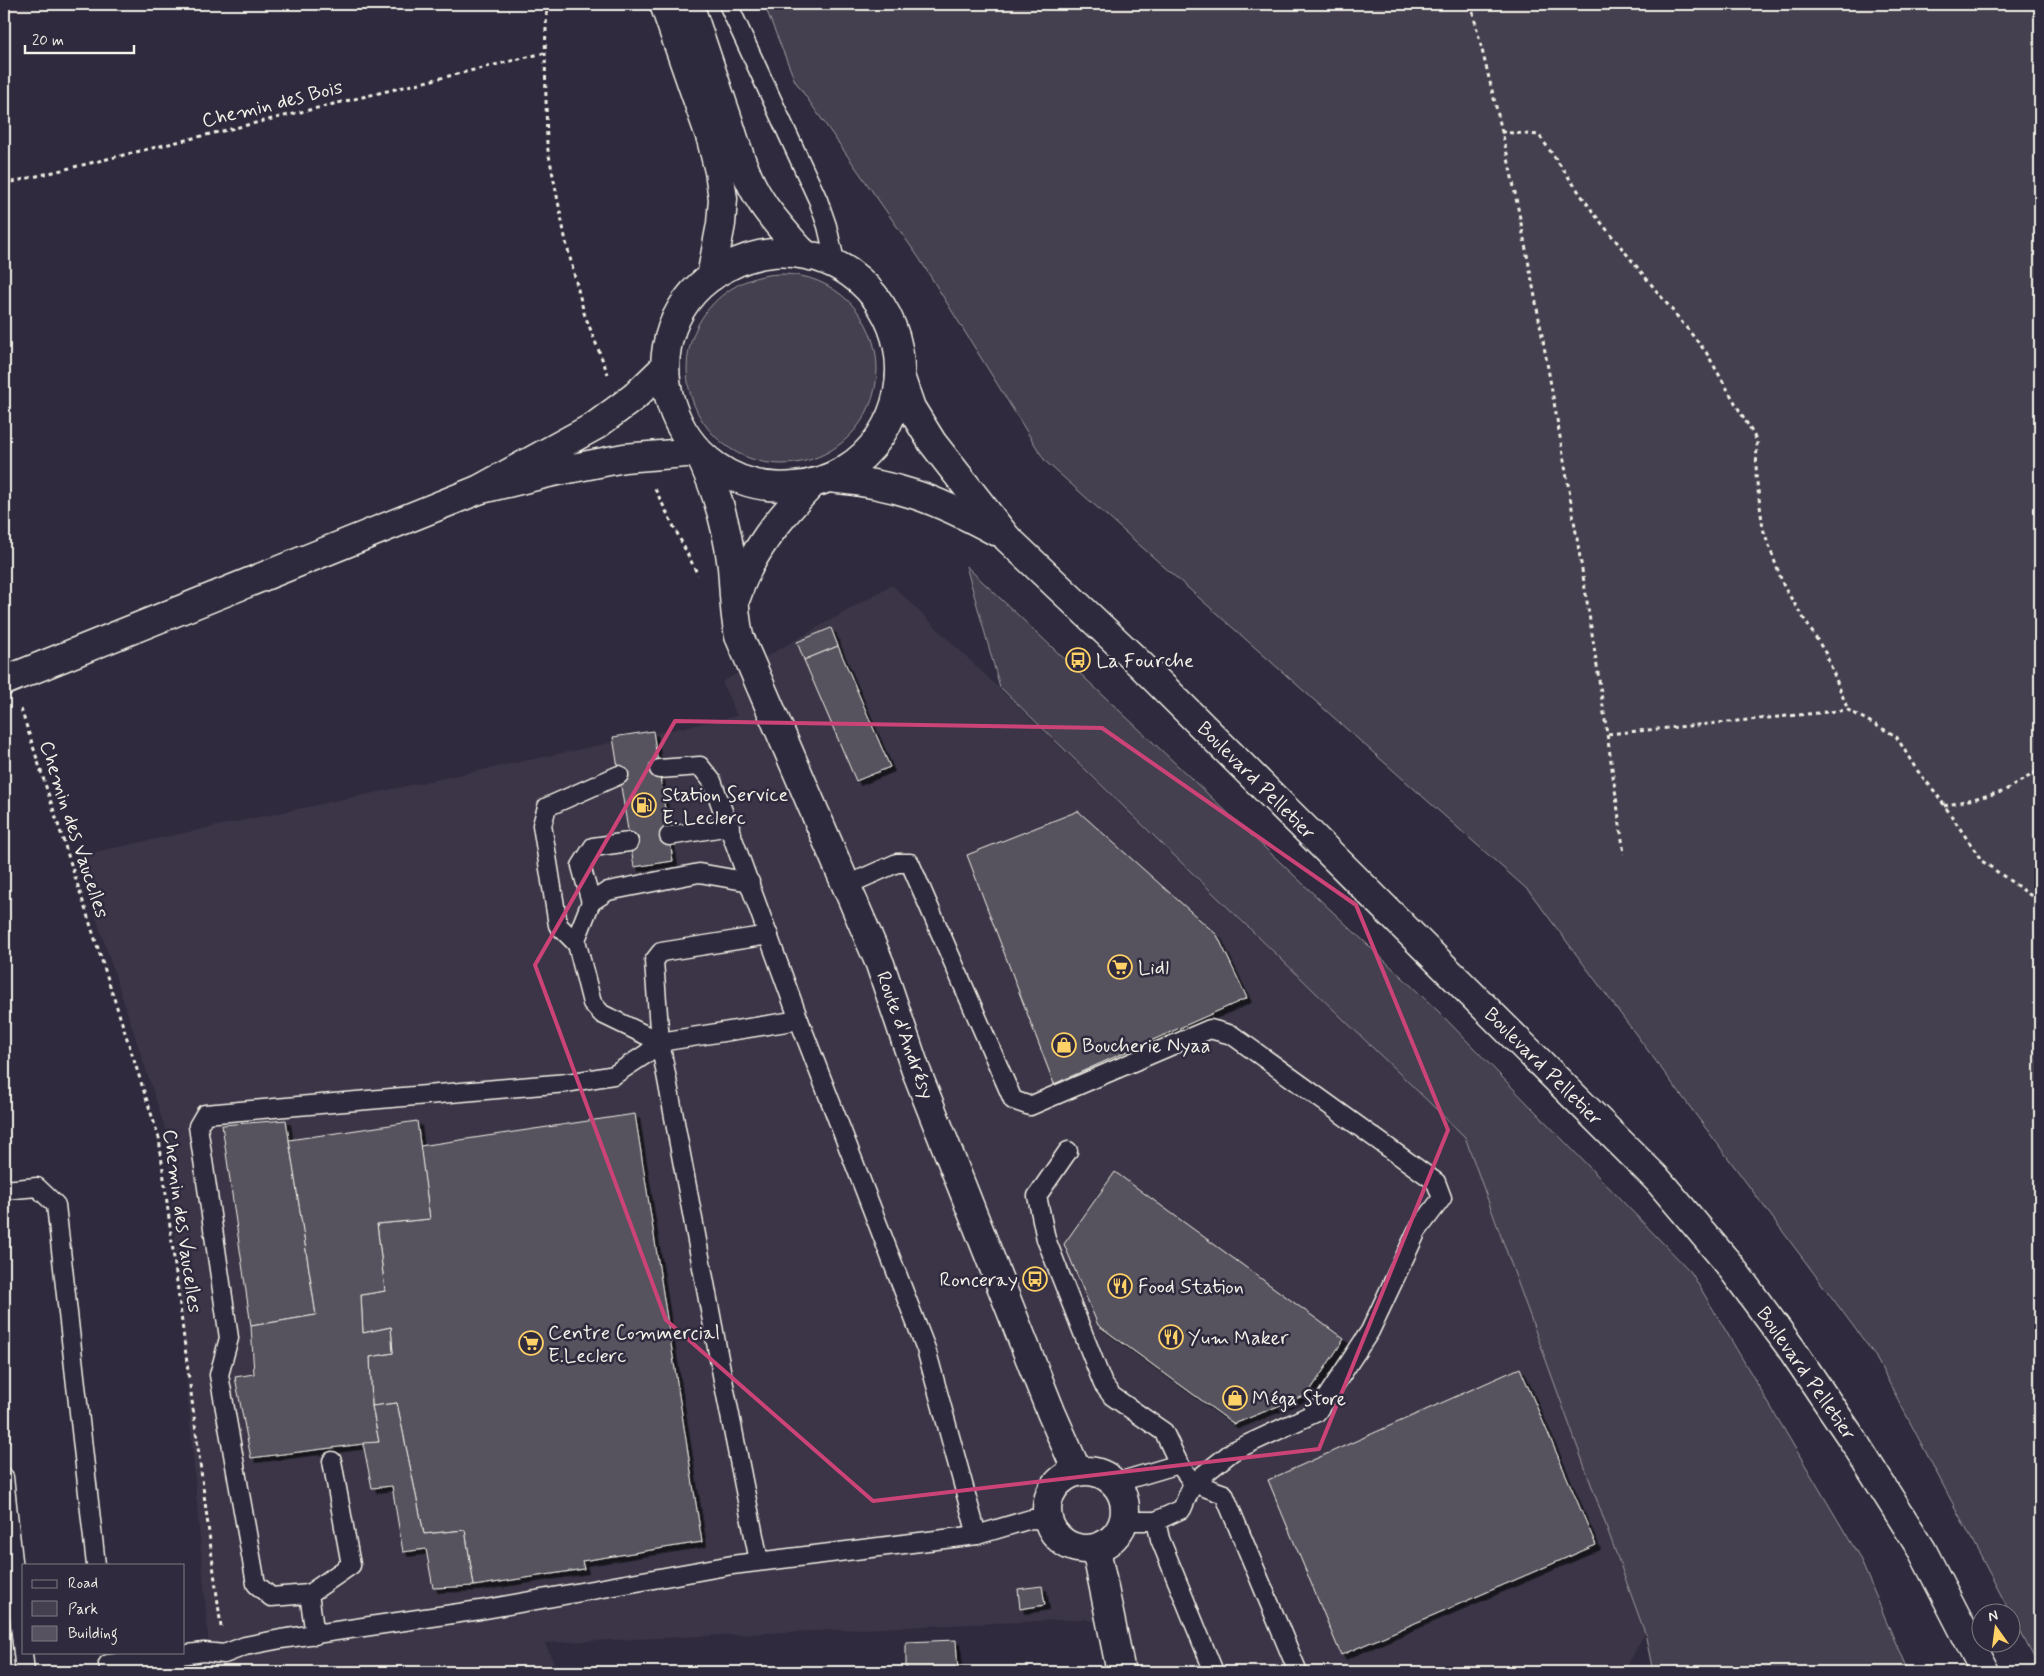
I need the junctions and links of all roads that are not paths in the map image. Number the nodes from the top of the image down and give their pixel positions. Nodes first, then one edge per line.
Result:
1 (664, 4) edge
2 (689, 4) edge
3 (728, 4) edge
4 (806, 255) junction
5 (836, 265) junction
6 (710, 277) junction
7 (665, 367) junction
8 (900, 376) junction
9 (698, 452) junction
10 (821, 481) junction
11 (478, 490) junction
12 (1007, 538) junction
13 (735, 601) junction
14 (11, 691) edge
15 (659, 769) dead end
16 (619, 775) dead end
17 (730, 826) junction
18 (669, 836) dead end
19 (629, 842) dead end
20 (750, 882) junction
21 (847, 885) junction
22 (591, 902) junction
23 (769, 935) junction
24 (575, 942) junction
25 (799, 1020) junction
26 (660, 1042) junction
27 (1068, 1151) dead end
28 (4, 1190) edge
29 (332, 1461) dead end
30 (1178, 1464) junction
31 (1076, 1471) junction
32 (4, 1476) edge
33 (1115, 1483) junction
34 (1193, 1483) junction
35 (1047, 1520) junction
36 (1125, 1521) junction
37 (1156, 1521) junction
38 (977, 1535) junction
39 (1096, 1549) junction
40 (759, 1561) junction
41 (96, 1564) edge
42 (309, 1594) junction
43 (315, 1635) junction
44 (22, 1644) edge
45 (23, 1654) edge
46 (108, 1663) edge
47 (25, 1672) edge
48 (1121, 1672) edge
49 (1214, 1672) edge
50 (1298, 1672) edge
51 (1984, 1672) edge

1 - 6 main road
2 - 4 main road
3 - 5 lane
4 - 5 main road
4 - 6 main road
5 - 8 main road
6 - 7 main road
7 - 9 main road
7 - 11 main road
8 - 10 main road
8 - 12 main road, Boulevard Pelletier
9 - 10 main road
9 - 11 main road
9 - 13 main road, Route d'Andrésy
10 - 12 main road, Boulevard Pelletier
10 - 13 main road, Route d'Andrésy
11 - 14 main road
12 - 51 main road, Boulevard Pelletier
13 - 21 main road, Route d'Andrésy
15 - 17 lane
16 - 24 lane
17 - 18 lane
17 - 20 lane
19 - 22 lane
20 - 22 lane
20 - 23 lane
21 - 31 main road, Route d'Andrésy
21 - 34 lane
22 - 24 lane
23 - 25 lane
23 - 26 lane
24 - 26 lane
25 - 26 lane
25 - 38 lane
26 - 40 lane
26 - 42 lane
27 - 30 lane
28 - 41 lane
29 - 42 lane
30 - 33 lane
30 - 34 lane
31 - 33 main road
31 - 35 main road
32 - 44 lane
33 - 36 main road
34 - 37 lane
34 - 50 lane
35 - 38 lane
35 - 39 main road
36 - 37 lane
36 - 39 main road
37 - 49 lane
38 - 40 lane
39 - 48 main road
40 - 43 lane
42 - 43 lane
43 - 46 lane
45 - 47 lane

